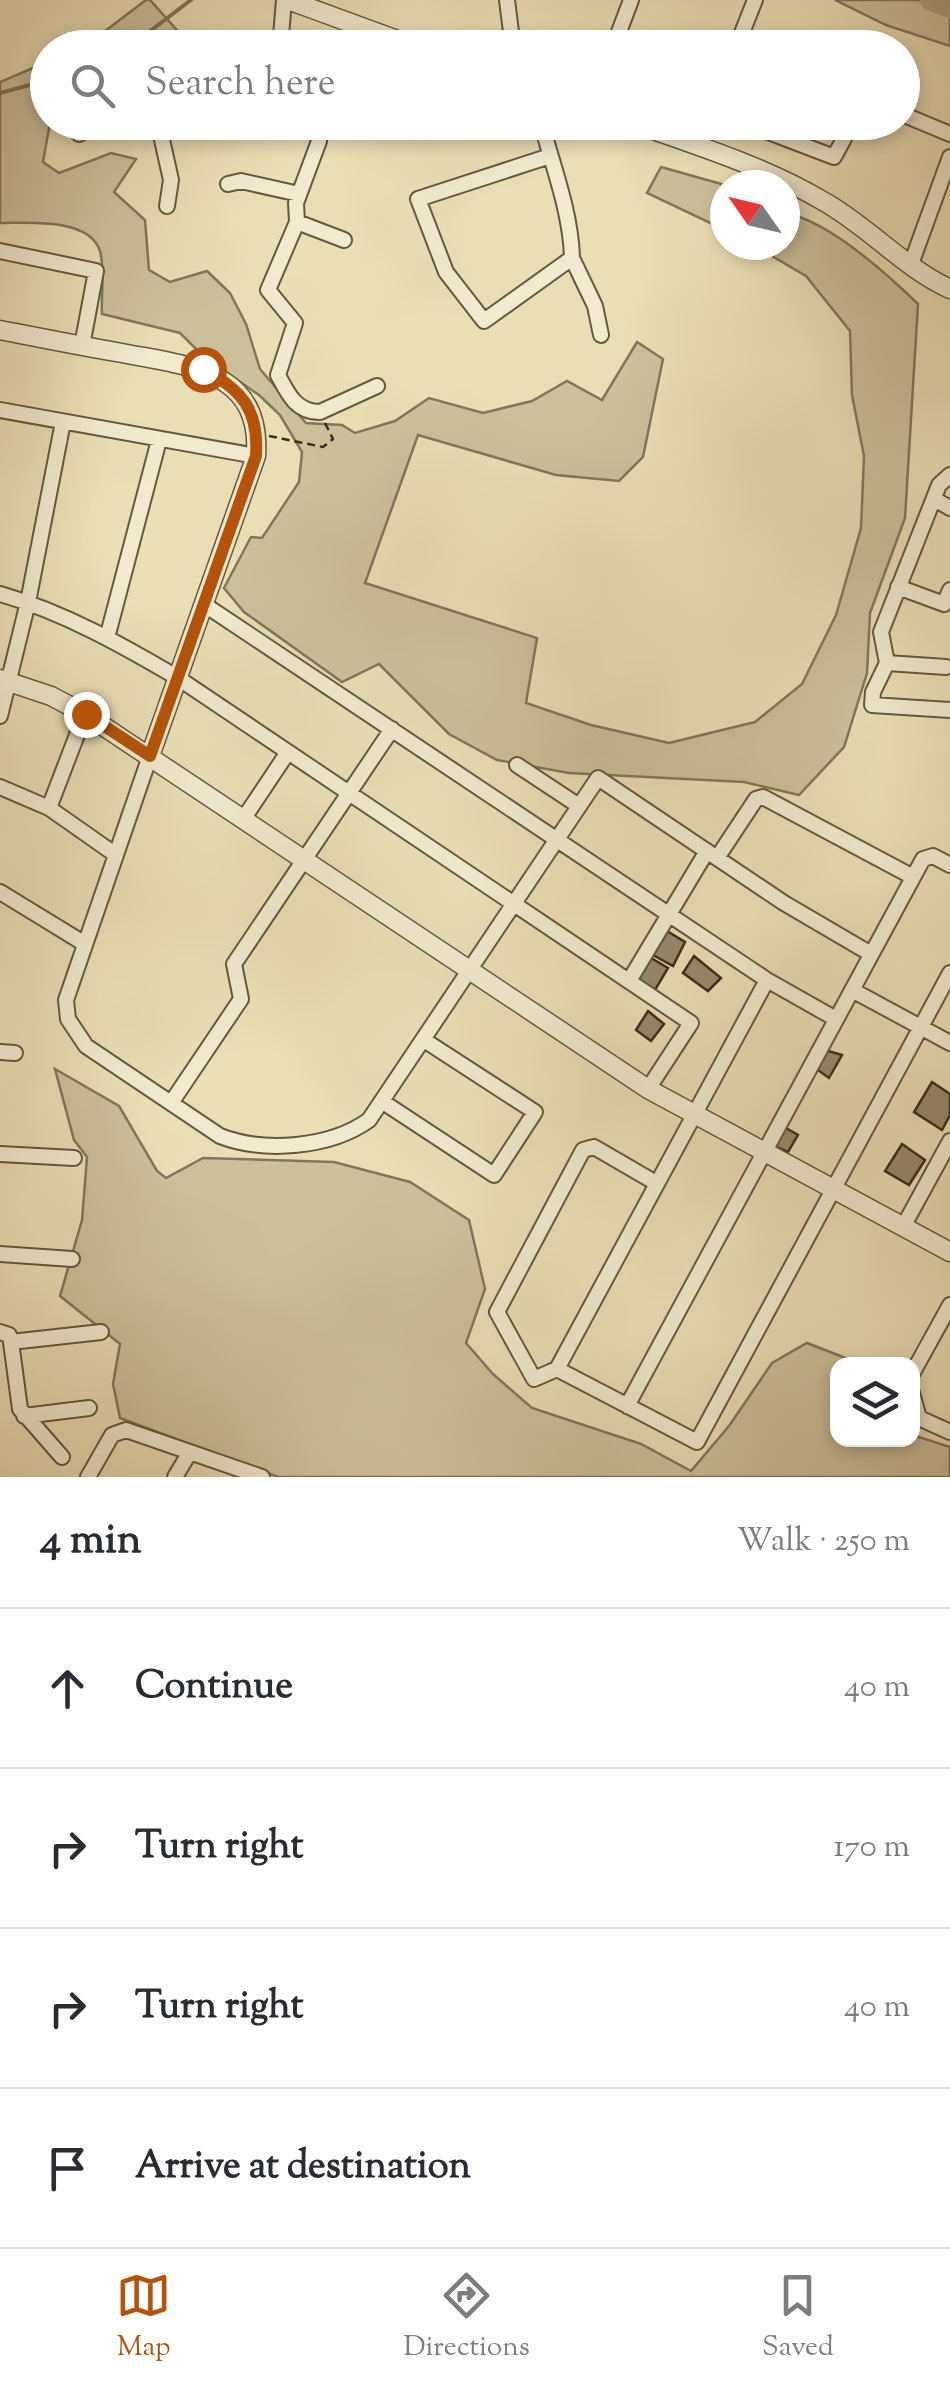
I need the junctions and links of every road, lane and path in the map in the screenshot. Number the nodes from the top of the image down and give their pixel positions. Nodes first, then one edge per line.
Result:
1 (286, 0) edge
2 (507, 0) edge
3 (632, 0) edge
4 (755, 0) edge
5 (282, 30) edge
6 (369, 30) edge
7 (510, 30) edge
8 (620, 30) edge
9 (743, 30) edge
10 (920, 122) edge
11 (950, 134) edge
12 (162, 140) edge
13 (318, 140) edge
14 (546, 140) edge
15 (681, 140) edge
16 (700, 140) edge
17 (789, 140) edge
18 (843, 140) edge
19 (698, 146) junction
20 (550, 156) junction
21 (950, 157) edge
22 (228, 184) dead end
23 (299, 194) junction
24 (167, 206) dead end
25 (297, 222) junction
26 (344, 240) dead end
27 (0, 251) edge
28 (572, 258) junction
29 (911, 264) junction
30 (950, 289) edge
31 (0, 330) edge
32 (601, 335) dead end
33 (82, 346) junction
34 (377, 386) dead end
35 (0, 410) edge
36 (320, 412) junction
37 (63, 422) junction
38 (258, 434) junction
39 (159, 440) junction
40 (256, 456) junction
41 (950, 475) edge
42 (934, 498) junction
43 (950, 508) edge
44 (898, 587) junction
45 (950, 590) edge
46 (0, 594) edge
47 (28, 602) junction
48 (205, 605) junction
49 (107, 638) junction
50 (887, 663) junction
51 (946, 667) dead end
52 (178, 678) junction
53 (6, 680) edge
54 (950, 710) edge
55 (86, 714) junction
56 (0, 716) edge
57 (392, 729) junction
58 (288, 752) junction
59 (150, 756) junction
60 (517, 766) dead end
61 (0, 787) edge
62 (349, 793) junction
63 (579, 806) junction
64 (49, 808) junction
65 (244, 818) junction
66 (557, 840) junction
67 (116, 854) junction
68 (712, 854) junction
69 (306, 858) junction
70 (950, 865) edge
71 (913, 877) junction
72 (0, 892) edge
73 (514, 904) junction
74 (668, 916) junction
75 (86, 944) junction
76 (871, 954) junction
77 (470, 971) junction
78 (950, 973) edge
79 (767, 980) junction
80 (629, 981) junction
81 (852, 990) junction
82 (836, 1019) junction
83 (921, 1027) junction
84 (424, 1040) junction
85 (950, 1042) edge
86 (648, 1089) junction
87 (383, 1102) junction
88 (171, 1103) junction
89 (693, 1114) junction
90 (950, 1141) edge
91 (764, 1152) junction
92 (0, 1154) edge
93 (74, 1158) dead end
94 (656, 1183) junction
95 (833, 1190) junction
96 (903, 1227) junction
97 (950, 1252) edge
98 (0, 1254) edge
99 (72, 1259) dead end
100 (950, 1305) edge
101 (101, 1332) dead end
102 (6, 1337) edge
103 (920, 1359) edge
104 (558, 1369) junction
105 (626, 1406) junction
106 (90, 1408) dead end
107 (24, 1416) junction
108 (920, 1418) edge
109 (950, 1432) edge
110 (190, 1452) junction
111 (62, 1456) dead end
112 (88, 1477) edge
113 (175, 1477) edge
114 (262, 1477) edge

1 - 5 street
1 - 6 street
2 - 7 street
3 - 8 street
4 - 9 street
10 - 11 street
12 - 24 street
13 - 23 street
14 - 20 street
15 - 19 street
16 - 19 street
17 - 18 street
19 - 29 street
20 - 28 street
20 - 28 street
21 - 29 street
22 - 23 street
23 - 25 street
25 - 26 street
25 - 36 street
27 - 33 street
28 - 32 street
29 - 30 street
31 - 33 street
33 - 38 street
34 - 36 street
35 - 37 street
36 - 38 path
37 - 39 street
37 - 47 street
38 - 40 street
39 - 40 street
39 - 49 street
40 - 48 street
41 - 42 street
42 - 43 street
42 - 44 street
44 - 45 street
44 - 50 street
46 - 47 street
47 - 49 street
47 - 53 street
48 - 52 street
48 - 57 street
49 - 52 street
50 - 51 street
50 - 54 street
52 - 58 street
52 - 59 street
53 - 55 street
53 - 56 street
55 - 59 street
55 - 64 street
57 - 62 street
57 - 66 street
58 - 62 street
58 - 65 street
59 - 65 street
59 - 67 street
60 - 63 street
61 - 64 street
62 - 69 street
62 - 73 street
63 - 66 street
63 - 68 street
64 - 67 street
65 - 69 street
66 - 73 street
66 - 74 street
67 - 75 street
68 - 71 street
68 - 74 street
68 - 76 street
69 - 77 street
69 - 88 street
70 - 71 street
71 - 76 street
72 - 75 street
73 - 77 street
73 - 80 street
74 - 79 street
74 - 80 street
75 - 88 street
76 - 81 street
77 - 84 street
77 - 86 street
78 - 83 street
79 - 82 street
79 - 89 street
80 - 86 street
81 - 82 street
81 - 83 street
82 - 91 street
83 - 85 street
83 - 95 street
84 - 87 street
84 - 87 street
86 - 89 street
87 - 88 street
89 - 91 street
89 - 94 street
90 - 96 street
91 - 95 street
91 - 105 street
92 - 93 street
94 - 104 street
94 - 104 street
95 - 96 street
95 - 105 street
96 - 97 street
98 - 99 street
100 - 103 street
101 - 102 street
102 - 107 street
104 - 105 street
106 - 107 street
107 - 111 street
108 - 109 street
110 - 112 street
110 - 113 street
110 - 114 street

